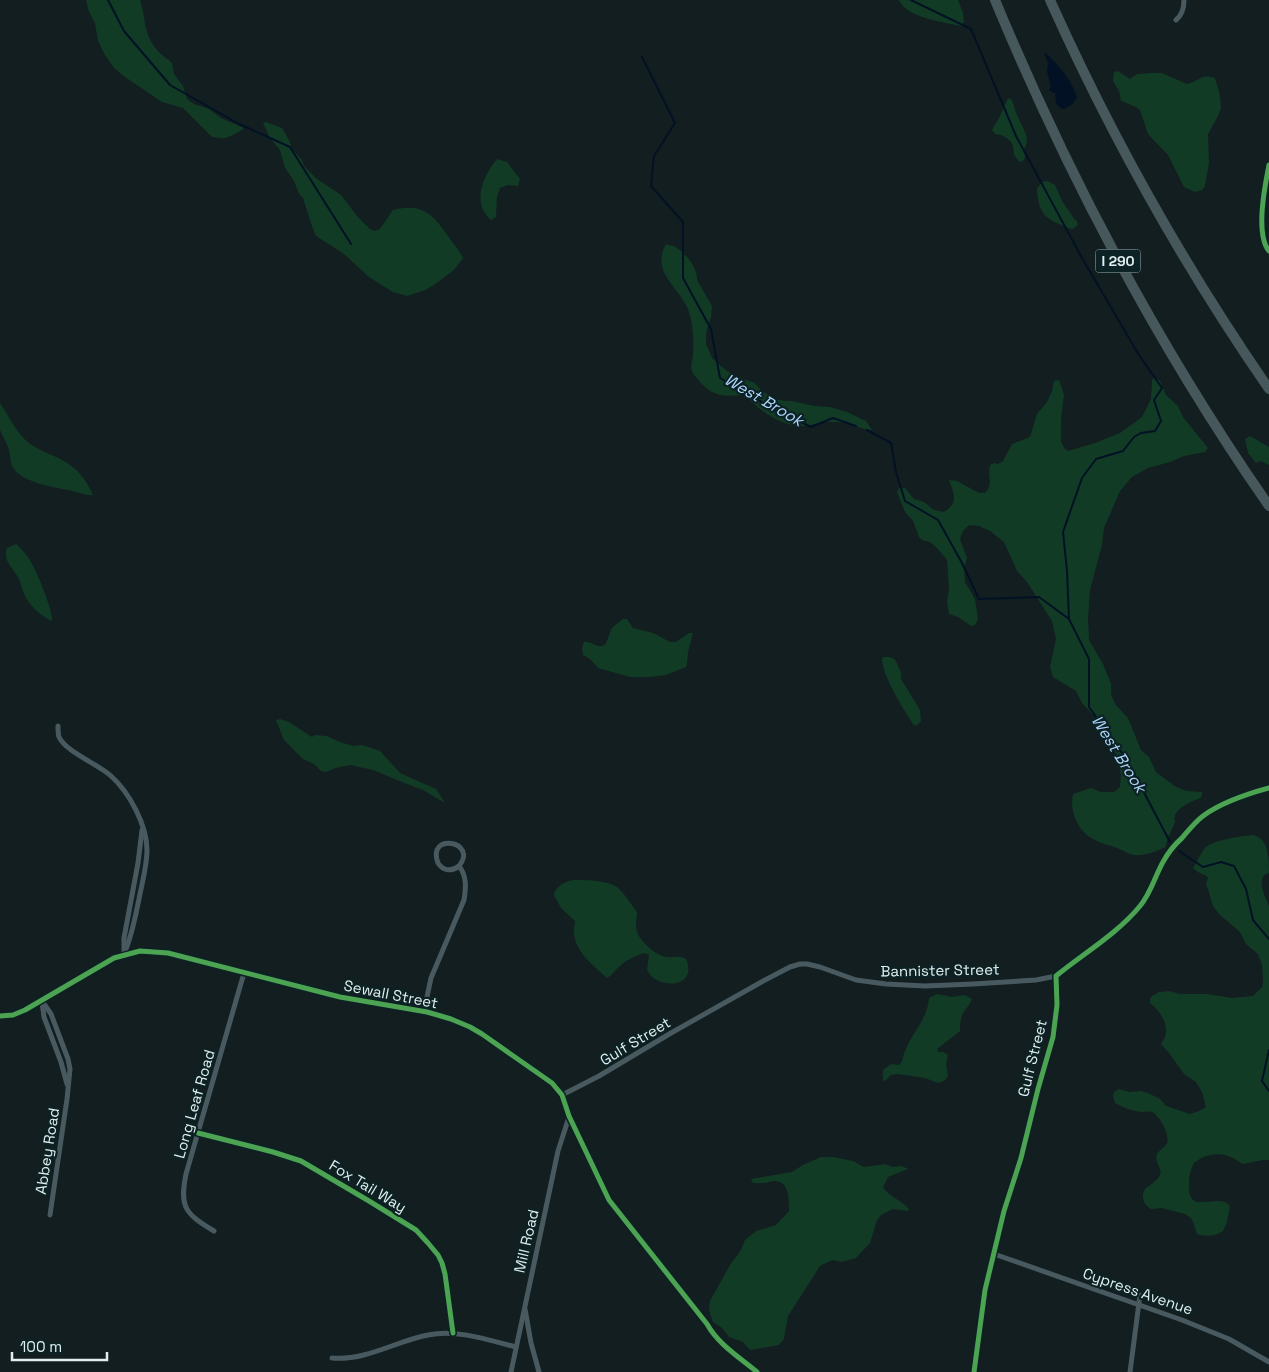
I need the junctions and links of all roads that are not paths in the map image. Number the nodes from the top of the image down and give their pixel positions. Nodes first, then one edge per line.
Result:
1 (995, 0) edge
2 (1050, 0) edge
3 (1184, 0) edge
4 (1176, 20) dead end
5 (1269, 165) edge
6 (1269, 251) edge
7 (1269, 389) edge
8 (1269, 506) edge
9 (58, 726) dead end
10 (1269, 788) edge
11 (459, 866) junction
12 (124, 954) junction
13 (826, 970) joint
14 (244, 973) junction
15 (1056, 976) junction
16 (42, 1001) junction
17 (424, 1012) junction
18 (0, 1016) edge
19 (562, 1095) junction
20 (569, 1116) junction
21 (198, 1133) junction
22 (50, 1215) dead end
23 (214, 1231) dead end
24 (994, 1254) junction
25 (1140, 1295) dead end
26 (525, 1304) junction
27 (1139, 1304) junction
28 (452, 1333) junction
29 (516, 1347) junction
30 (332, 1358) dead end
31 (1269, 1362) edge
32 (511, 1372) edge
33 (539, 1372) edge
34 (757, 1372) edge
35 (974, 1372) edge
36 (1130, 1372) edge

1 - 8 highway, I 290
2 - 7 highway
3 - 4 street
5 - 6 street
9 - 12 street
10 - 15 street
11 - 11 street
11 - 17 street
12 - 14 street, Sewall Street
12 - 16 street, Sewall Street
13 - 15 street, Bannister Street
13 - 19 street, Gulf Street
14 - 17 street, Sewall Street
14 - 21 street, Long Leaf Road
15 - 24 street, Gulf Street
16 - 18 street, Sewall Street
16 - 22 street, Abbey Road
17 - 19 street, Sewall Street
19 - 20 street, Sewall Street
20 - 26 street, Mill Road
20 - 34 street, Sewall Street
21 - 23 street, Long Leaf Road
21 - 28 street, Fox Tail Way
24 - 27 street, Cypress Avenue
24 - 35 street, Gulf Street
25 - 27 street
26 - 29 street, Mill Road
26 - 33 street
27 - 31 street, Cypress Avenue
27 - 36 street
28 - 29 street
28 - 30 street
29 - 32 street, Mill Road

